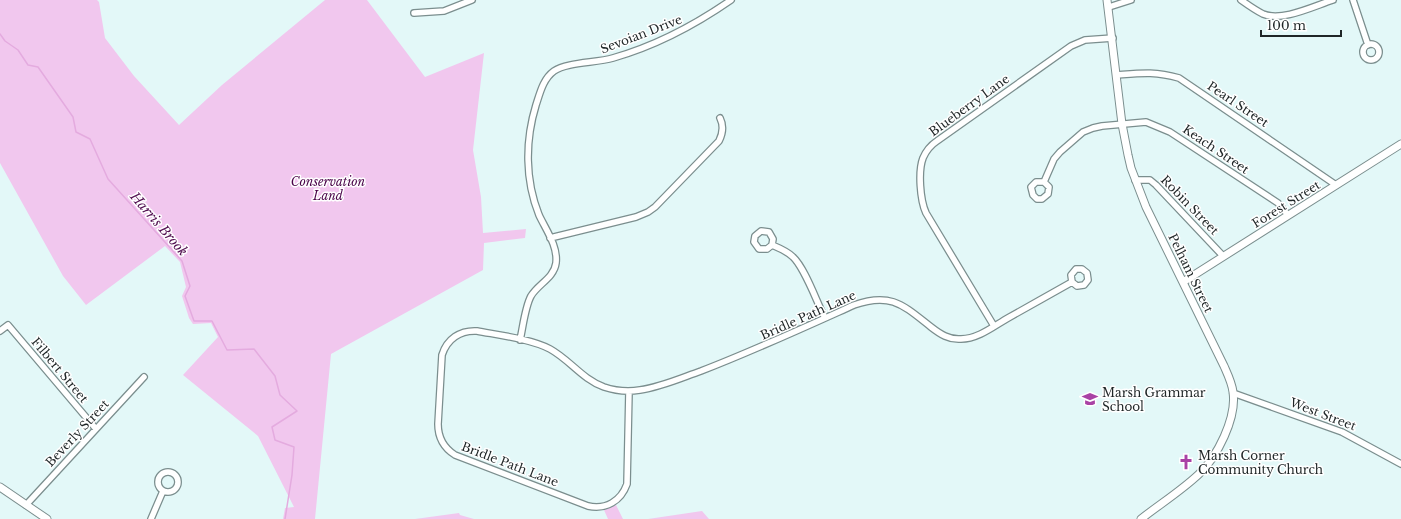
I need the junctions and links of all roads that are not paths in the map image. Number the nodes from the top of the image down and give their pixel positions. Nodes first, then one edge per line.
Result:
1 (472, 0) edge
2 (731, 0) edge
3 (1131, 0) edge
4 (1241, 0) edge
5 (1333, 0) edge
6 (1353, 0) edge
7 (1108, 3) edge
8 (414, 13) dead end
9 (1113, 38) junction
10 (1368, 45) dead end
11 (1117, 75) junction
12 (720, 118) dead end
13 (1122, 124) junction
14 (1400, 148) edge
15 (1136, 180) junction
16 (1044, 182) dead end
17 (1336, 185) junction
18 (1288, 215) junction
19 (550, 238) junction
20 (772, 245) dead end
21 (1223, 256) junction
22 (1072, 282) dead end
23 (1183, 282) junction
24 (825, 318) junction
25 (994, 326) junction
26 (0, 331) edge
27 (520, 340) junction
28 (144, 377) dead end
29 (629, 391) junction
30 (1233, 393) junction
31 (96, 429) junction
32 (1401, 464) edge
33 (0, 486) edge
34 (163, 491) dead end
35 (26, 505) junction
36 (47, 519) edge
37 (151, 519) edge
38 (1141, 519) edge

1 - 8 street
2 - 19 street, Sevoian Drive
3 - 7 street
4 - 5 street
6 - 10 street
7 - 9 street, Pelham Street
9 - 11 street, Pelham Street
9 - 25 street, Blueberry Lane
11 - 13 street, Pelham Street
11 - 17 street, Pearl Street
12 - 19 street
13 - 15 street, Pelham Street
13 - 16 street, Keach Street
13 - 18 street, Keach Street
14 - 17 street, Forest Street
15 - 21 street, Robin Street
15 - 23 street, Pelham Street
17 - 18 street, Forest Street
18 - 21 street, Forest Street
19 - 27 street, Sevoian Drive
20 - 24 street
21 - 23 street, Forest Street
22 - 25 street, Bridle Path Lane
23 - 30 street, Pelham Street
24 - 25 street, Bridle Path Lane
24 - 29 street, Bridle Path Lane
26 - 31 street, Filbert Street
27 - 29 street, Bridle Path Lane
27 - 29 street, Bridle Path Lane
28 - 31 street, Beverly Street
30 - 32 street, West Street
30 - 38 street, Pelham Street
31 - 35 street, Beverly Street
33 - 35 street
34 - 37 street
35 - 36 street

